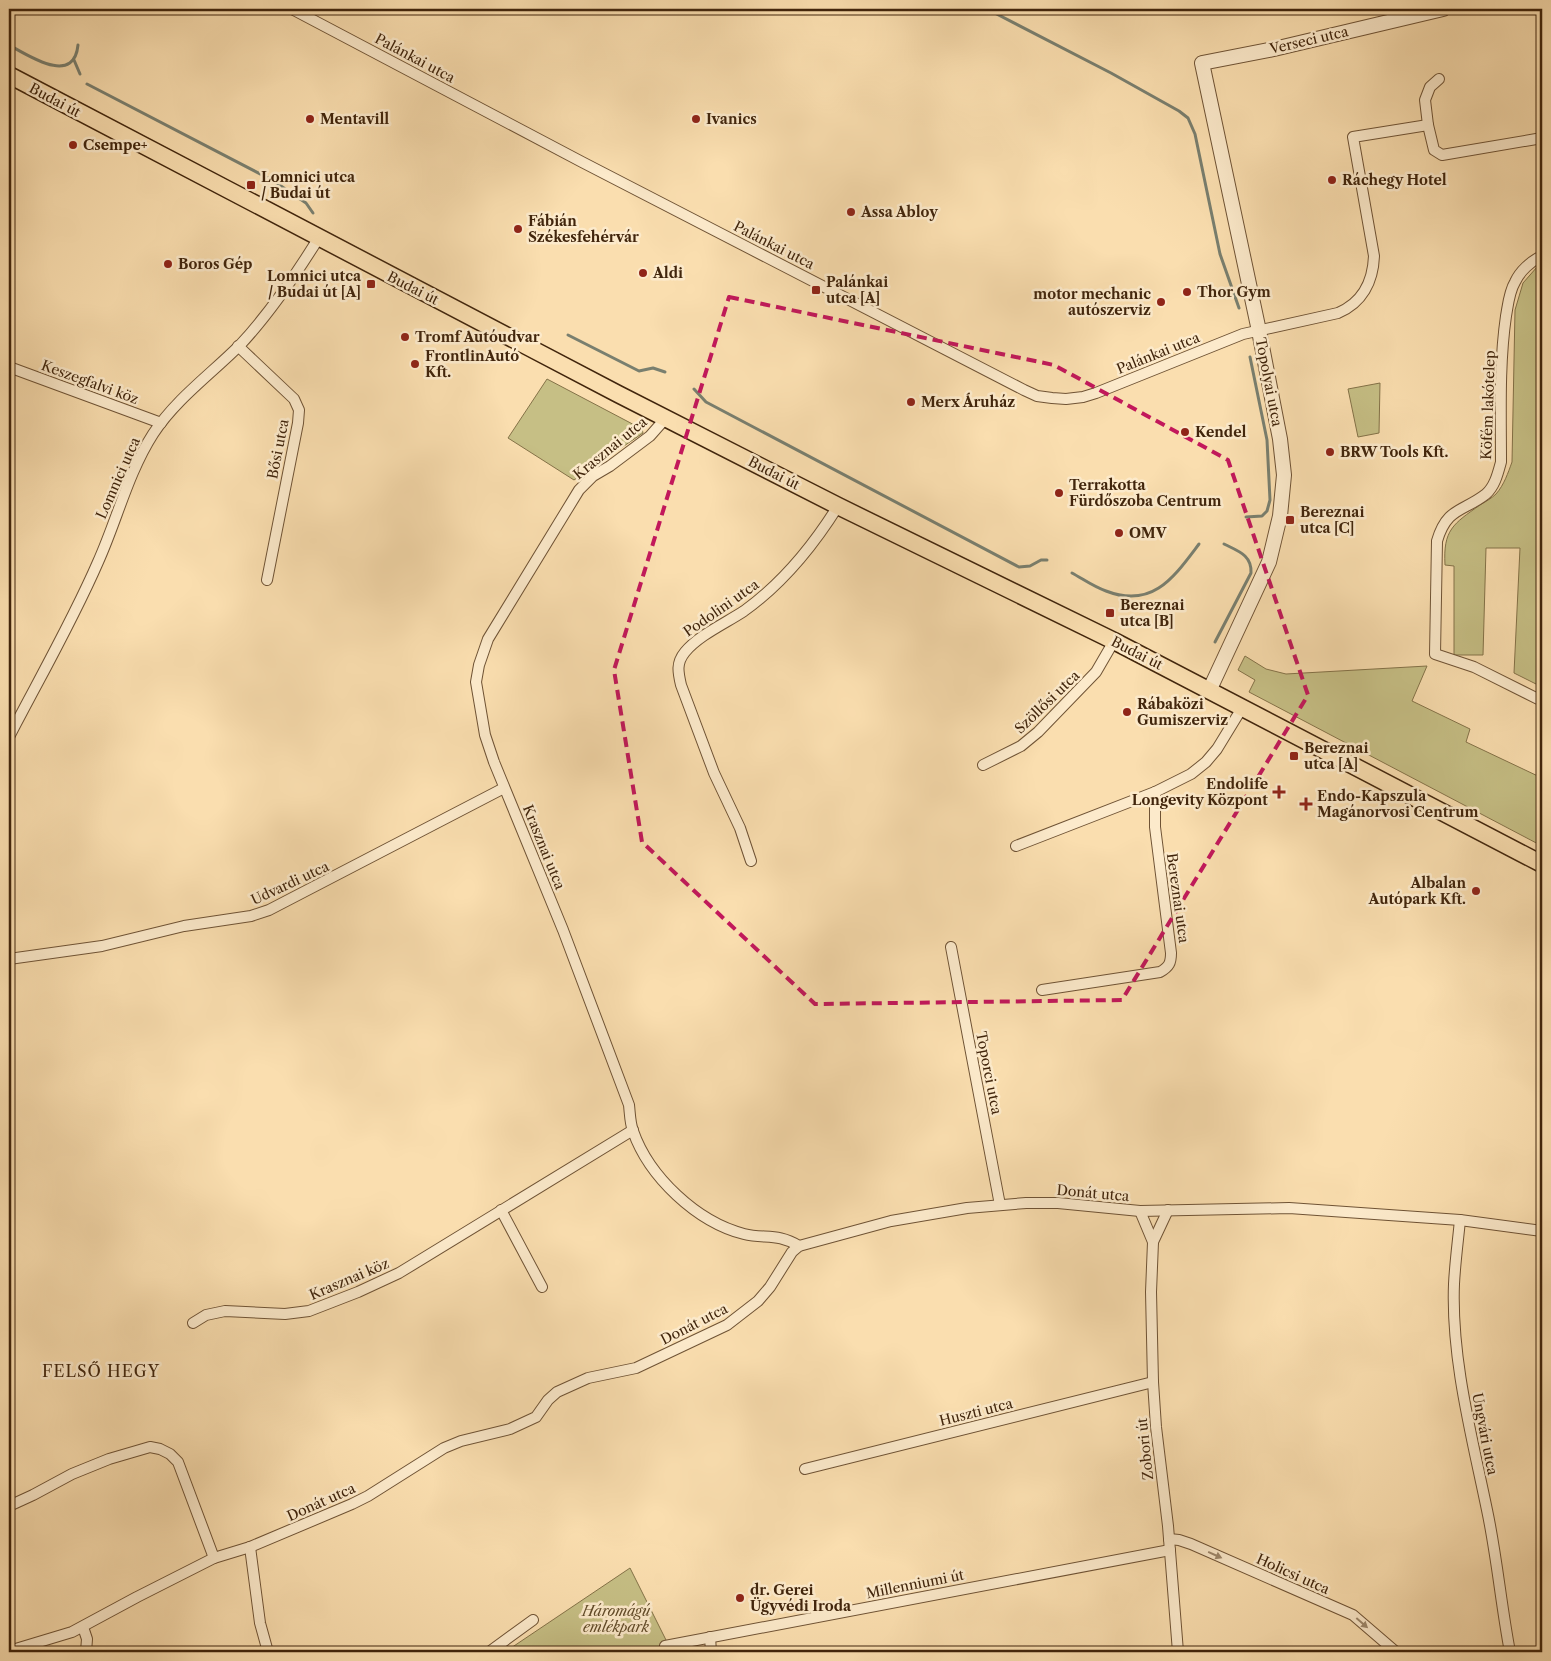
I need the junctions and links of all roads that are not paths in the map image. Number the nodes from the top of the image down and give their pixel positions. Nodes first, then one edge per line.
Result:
1 (292, 9) edge
2 (1444, 9) edge
3 (1202, 63) joint
4 (9, 75) edge
5 (1439, 79) dead end
6 (1428, 125) junction
7 (1542, 138) edge
8 (318, 239) junction
9 (1542, 256) edge
10 (1259, 331) junction
11 (238, 346) junction
12 (9, 367) edge
13 (665, 419) junction
14 (161, 423) junction
15 (838, 506) junction
16 (266, 580) dead end
17 (1114, 641) junction
18 (1209, 691) junction
19 (1542, 701) edge
20 (1242, 708) junction
21 (9, 737) edge
22 (983, 765) dead end
23 (504, 788) junction
24 (1155, 792) junction
25 (1016, 846) dead end
26 (751, 861) dead end
27 (1542, 864) edge
28 (951, 947) dead end
29 (9, 959) edge
30 (1042, 990) dead end
31 (633, 1130) junction
32 (1000, 1205) junction
33 (501, 1210) junction
34 (1168, 1210) junction
35 (1140, 1211) junction
36 (1460, 1220) junction
37 (1542, 1231) edge
38 (1153, 1242) junction
39 (799, 1246) junction
40 (542, 1287) dead end
41 (193, 1323) dead end
42 (1153, 1382) junction
43 (805, 1469) dead end
44 (9, 1506) edge
45 (1169, 1539) junction
46 (250, 1547) junction
47 (1170, 1550) junction
48 (214, 1558) junction
49 (533, 1620) dead end
50 (83, 1628) junction
51 (710, 1637) junction
52 (665, 1646) dead end
53 (9, 1651) edge
54 (86, 1652) edge
55 (268, 1652) edge
56 (489, 1652) edge
57 (711, 1652) edge
58 (1178, 1652) edge
59 (1396, 1652) edge
60 (1510, 1652) edge

1 - 10 street, Palánkai utca
2 - 3 street, Verseci utca
3 - 10 street, Topolyai utca
4 - 8 main road, Budai út
5 - 6 street
6 - 7 street
6 - 10 street
8 - 11 street, Lomnici utca
8 - 13 main road, Budai út
9 - 19 street, Köfém lakótelep
10 - 18 street, Topolyai utca
11 - 14 street, Lomnici utca
11 - 16 street, Bősi utca
12 - 14 street, Keszegfalvi köz
13 - 15 main road, Budai út
13 - 23 street, Krasznai utca
14 - 21 street, Lomnici utca
15 - 17 main road, Budai út
15 - 26 street, Podolini utca
17 - 18 main road, Budai út
17 - 22 street, Szöllősi utca
18 - 20 main road, Budai út
20 - 24 street
20 - 27 main road, Budai út
23 - 29 street, Udvardi utca
23 - 31 street, Krasznai utca
24 - 25 street
24 - 30 street, Bereznai utca
28 - 32 street, Toporci utca
31 - 33 street, Krasznai köz
31 - 39 street, Krasznai utca
32 - 35 street, Donát utca
32 - 39 street, Donát utca
33 - 40 street
33 - 41 street, Krasznai köz
34 - 35 street, Donát utca
34 - 36 street, Donát utca
34 - 38 street, Zobori út
35 - 38 street, Zobori út
36 - 37 street, Donát utca
36 - 60 street, Ungvári utca
38 - 42 street, Zobori út
39 - 46 street, Donát utca
42 - 43 street, Huszti utca
42 - 45 street, Zobori út
44 - 48 street
45 - 47 street, Zobori út
45 -> 59 street, Holicsi utca
46 - 48 street, Donát utca
46 - 55 street
47 - 51 street, Millenniumi út
47 - 58 street, Zobori út
48 - 50 street, Donát utca
49 - 56 street
50 - 53 street, Donát utca
50 - 54 street
51 - 52 street, Millenniumi út
51 - 57 street

